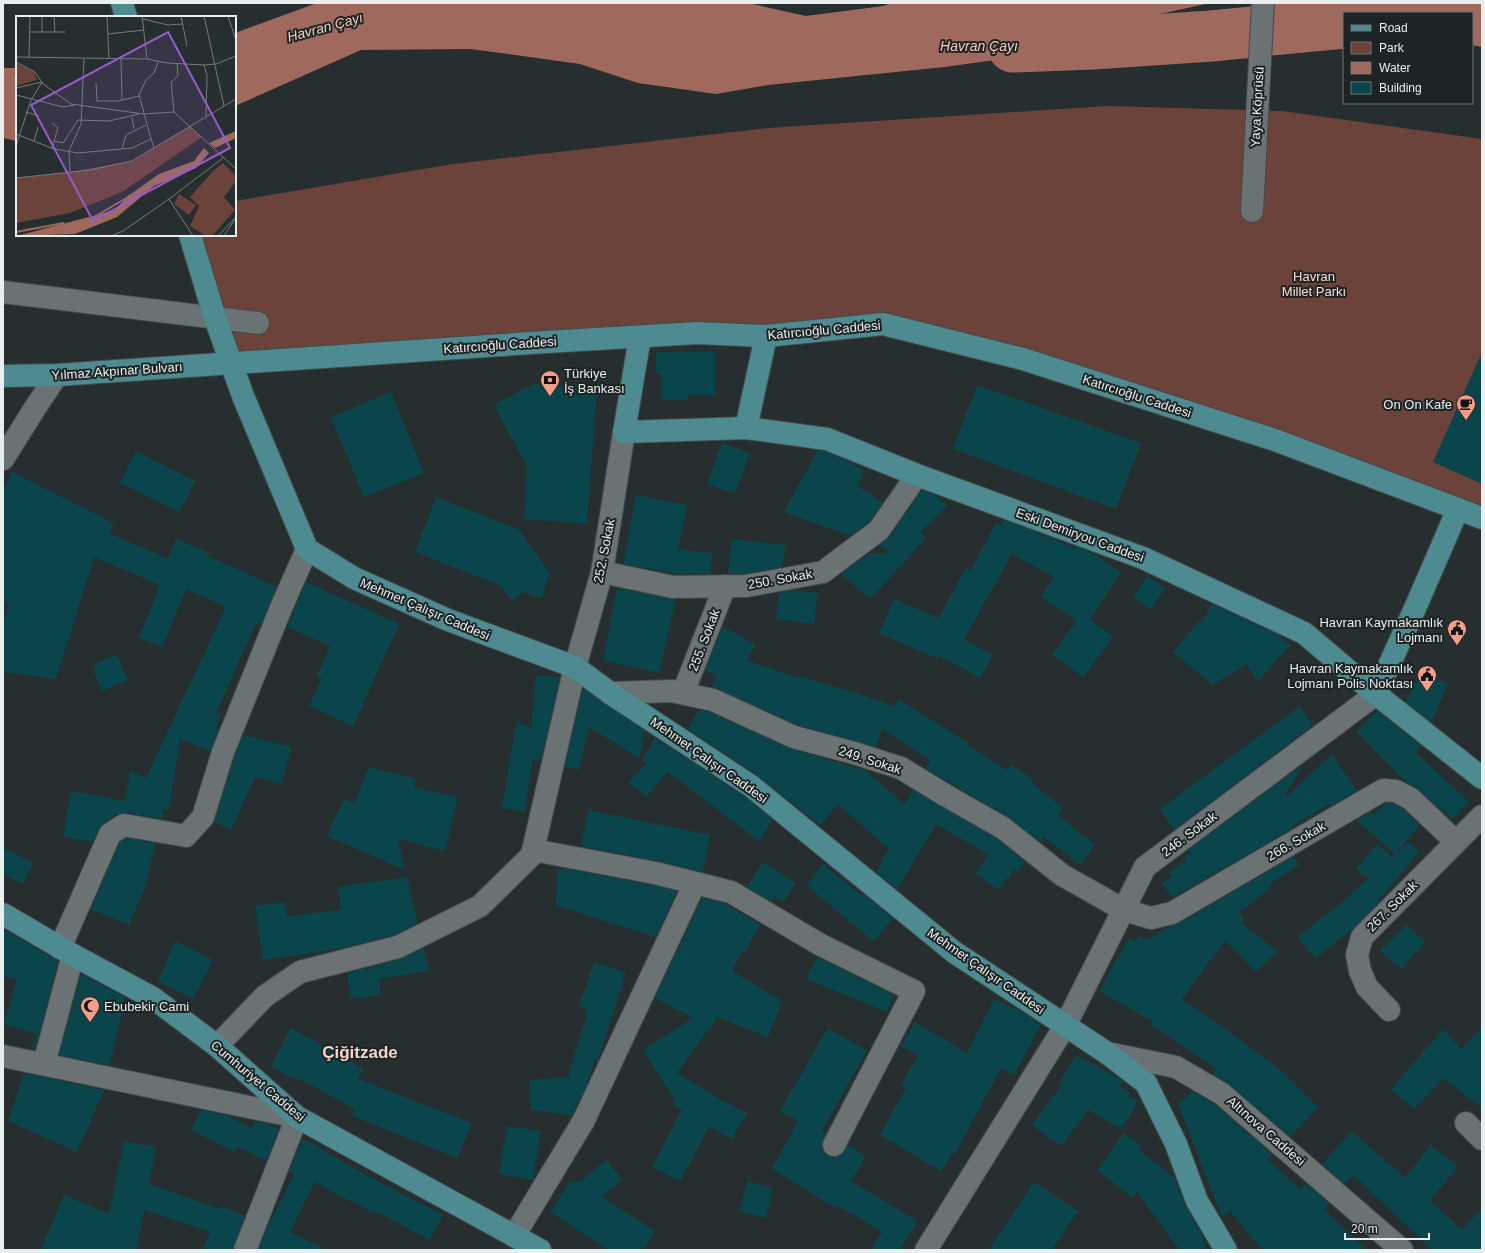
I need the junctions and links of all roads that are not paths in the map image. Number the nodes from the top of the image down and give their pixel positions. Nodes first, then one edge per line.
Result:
1 (122, 3) edge
2 (1263, 3) edge
3 (126, 16) edge
4 (1252, 211) dead end
5 (190, 236) edge
6 (3, 292) edge
7 (215, 318) junction
8 (258, 323) dead end
9 (766, 336) junction
10 (640, 337) junction
11 (231, 363) junction
12 (57, 375) junction
13 (3, 376) edge
14 (746, 428) junction
15 (624, 432) junction
16 (3, 459) edge
17 (917, 475) junction
18 (1458, 509) junction
19 (1482, 518) edge
20 (307, 549) junction
21 (602, 572) junction
22 (725, 586) junction
23 (575, 667) junction
24 (610, 693) junction
25 (683, 693) junction
26 (1376, 694) junction
27 (1482, 778) edge
28 (1482, 816) edge
29 (1456, 842) junction
30 (533, 850) junction
31 (695, 883) junction
32 (1124, 910) junction
33 (3, 914) edge
34 (67, 951) junction
35 (1388, 1010) dead end
36 (1065, 1026) junction
37 (217, 1046) junction
38 (1107, 1053) junction
39 (3, 1056) edge
40 (44, 1064) junction
41 (297, 1117) junction
42 (1466, 1123) dead end
43 (1482, 1139) edge
44 (834, 1145) dead end
45 (514, 1236) junction
46 (245, 1250) edge
47 (540, 1250) edge
48 (926, 1250) edge
49 (1226, 1250) edge
50 (1402, 1250) edge

1 - 3 main road
2 - 4 street, Yaya Köprüsü
5 - 7 main road
6 - 7 street
7 - 8 street
7 - 11 main road
9 - 10 main road, Katırcıoğlu Caddesi
9 - 14 main road
9 - 18 main road, Katırcıoğlu Caddesi
10 - 11 main road, Katırcıoğlu Caddesi
10 - 15 main road
11 - 12 main road, Yılmaz Akpınar Bulvarı
11 - 20 main road
12 - 13 main road, Yılmaz Akpınar Bulvarı
12 - 16 street
14 - 15 main road, Eski Demiryou Caddesi
14 - 17 main road, Eski Demiryou Caddesi
15 - 21 street, 252. Sokak
17 - 22 street, 250. Sokak
17 - 26 main road, Eski Demiryou Caddesi
18 - 19 main road, Katırcıoğlu Caddesi
18 - 26 main road
20 - 23 main road, Mehmet Çalışır Caddesi
20 - 34 street
21 - 22 street, 250. Sokak
21 - 23 street, 252. Sokak
22 - 25 street, 255. Sokak
23 - 24 main road, Mehmet Çalışır Caddesi
23 - 30 street, 252. Sokak
24 - 25 street, 249. Sokak
24 - 36 main road, Mehmet Çalışır Caddesi
25 - 32 street, 249. Sokak
26 - 27 main road, Eski Demiryou Caddesi
26 - 32 street, 246. Sokak
28 - 29 street, 267. Sokak
29 - 32 street, 266. Sokak
29 - 35 street, 267. Sokak
30 - 31 street
30 - 37 street
31 - 44 street
31 - 45 street
32 - 36 street, 246. Sokak
33 - 34 main road, Cumhuriyet Caddesi
34 - 37 main road, Cumhuriyet Caddesi
34 - 40 street
36 - 38 main road, Mehmet Çalışır Caddesi
36 - 48 street, 246. Sokak
37 - 41 main road, Cumhuriyet Caddesi
38 - 49 main road, Mehmet Çalışır Caddesi
38 - 50 street, Altınova Caddesi
39 - 40 street
40 - 41 street
41 - 45 main road, Cumhuriyet Caddesi
41 - 46 street
42 - 43 street
45 - 47 main road, Cumhuriyet Caddesi

